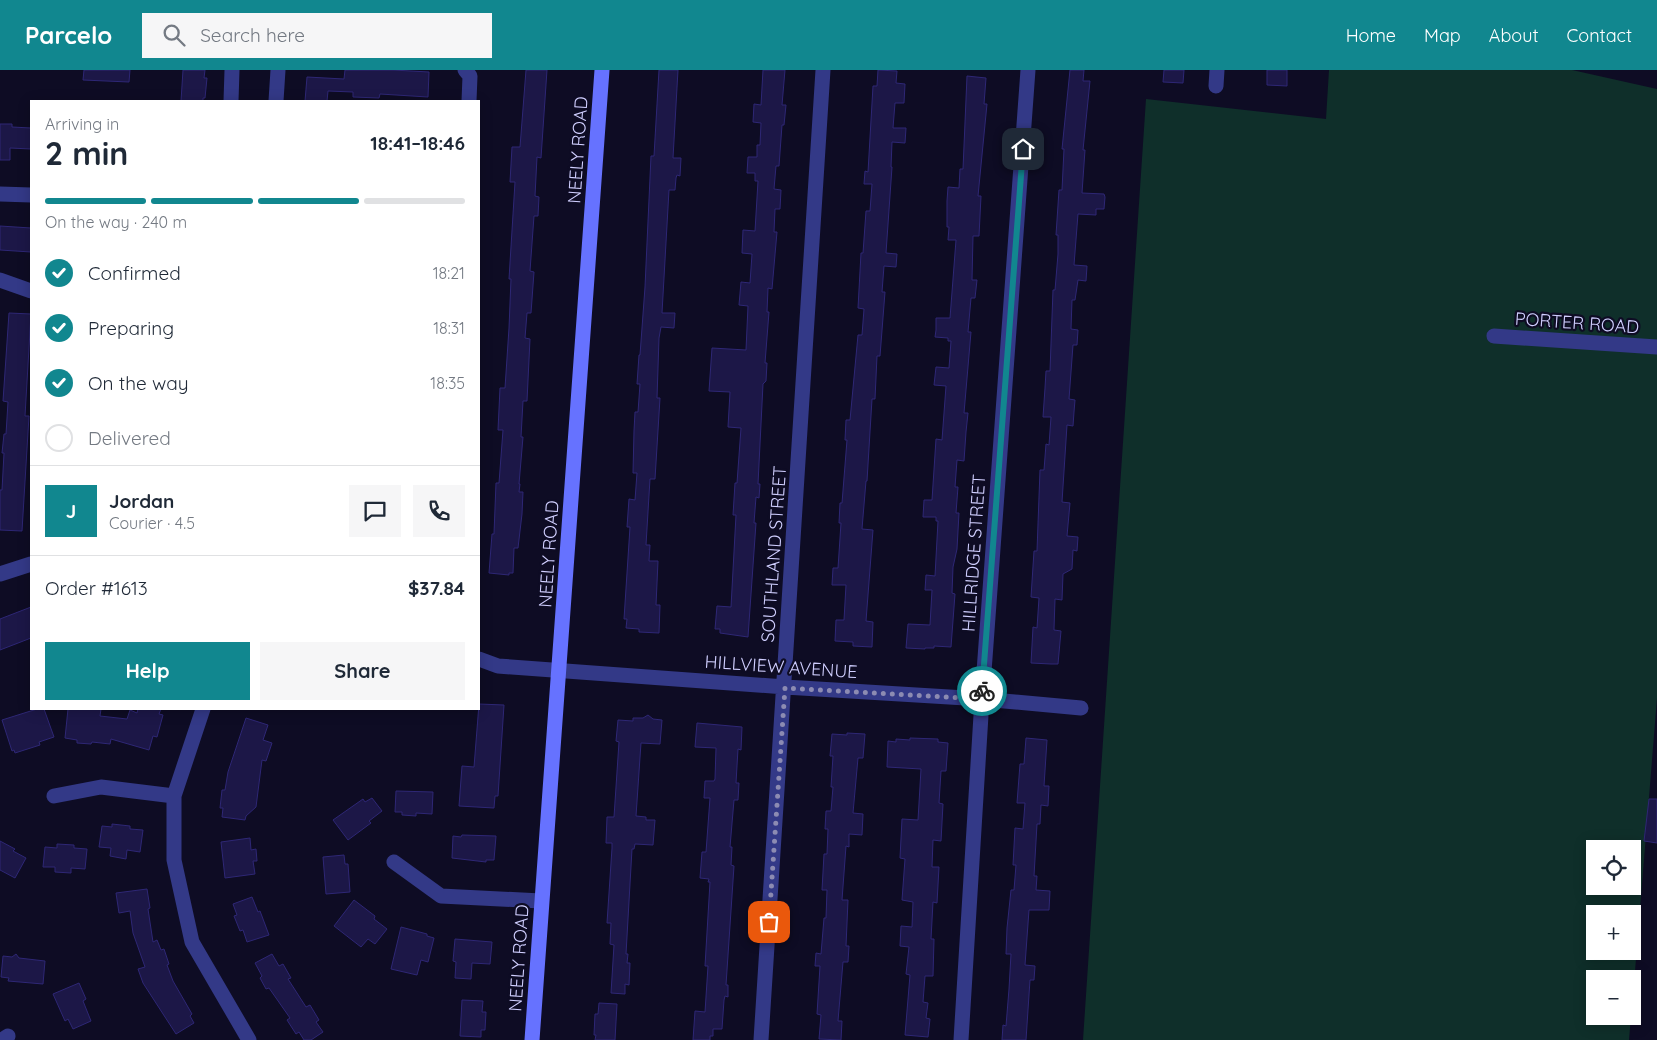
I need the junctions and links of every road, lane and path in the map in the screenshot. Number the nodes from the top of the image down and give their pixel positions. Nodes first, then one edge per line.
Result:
1 (232, 70) edge
2 (278, 70) edge
3 (465, 70) edge
4 (602, 70) edge
5 (823, 70) edge
6 (1028, 70) edge
7 (1217, 70) edge
8 (1216, 86) dead end
9 (231, 100) edge
10 (276, 100) edge
11 (469, 100) edge
12 (0, 194) edge
13 (30, 196) edge
14 (0, 280) edge
15 (30, 291) edge
16 (1494, 336) dead end
17 (1657, 347) edge
18 (30, 564) edge
19 (0, 574) edge
20 (480, 659) edge
21 (560, 670) junction
22 (785, 688) junction
23 (982, 699) junction
24 (1081, 708) dead end
25 (203, 710) edge
26 (54, 796) dead end
27 (174, 796) junction
28 (394, 862) dead end
29 (541, 901) junction
30 (249, 1040) edge
31 (532, 1040) edge
32 (761, 1040) edge
33 (961, 1040) edge

1 - 9 street
2 - 10 street
3 - 11 street
4 - 21 street, NEELY ROAD
5 - 22 street, SOUTHLAND STREET
6 - 23 street, HILLRIDGE STREET
7 - 8 street
12 - 13 street
14 - 15 street
16 - 17 street, PORTER ROAD
18 - 19 street
20 - 21 street, HILLVIEW AVENUE
21 - 22 street, HILLVIEW AVENUE
21 - 29 street, NEELY ROAD
22 - 23 street, HILLVIEW AVENUE
22 - 32 street, SOUTHLAND STREET
23 - 24 street, HILLVIEW AVENUE
23 - 33 street, HILLRIDGE STREET
25 - 27 street
26 - 27 street
27 - 30 street
28 - 29 street
29 - 31 street, NEELY ROAD

